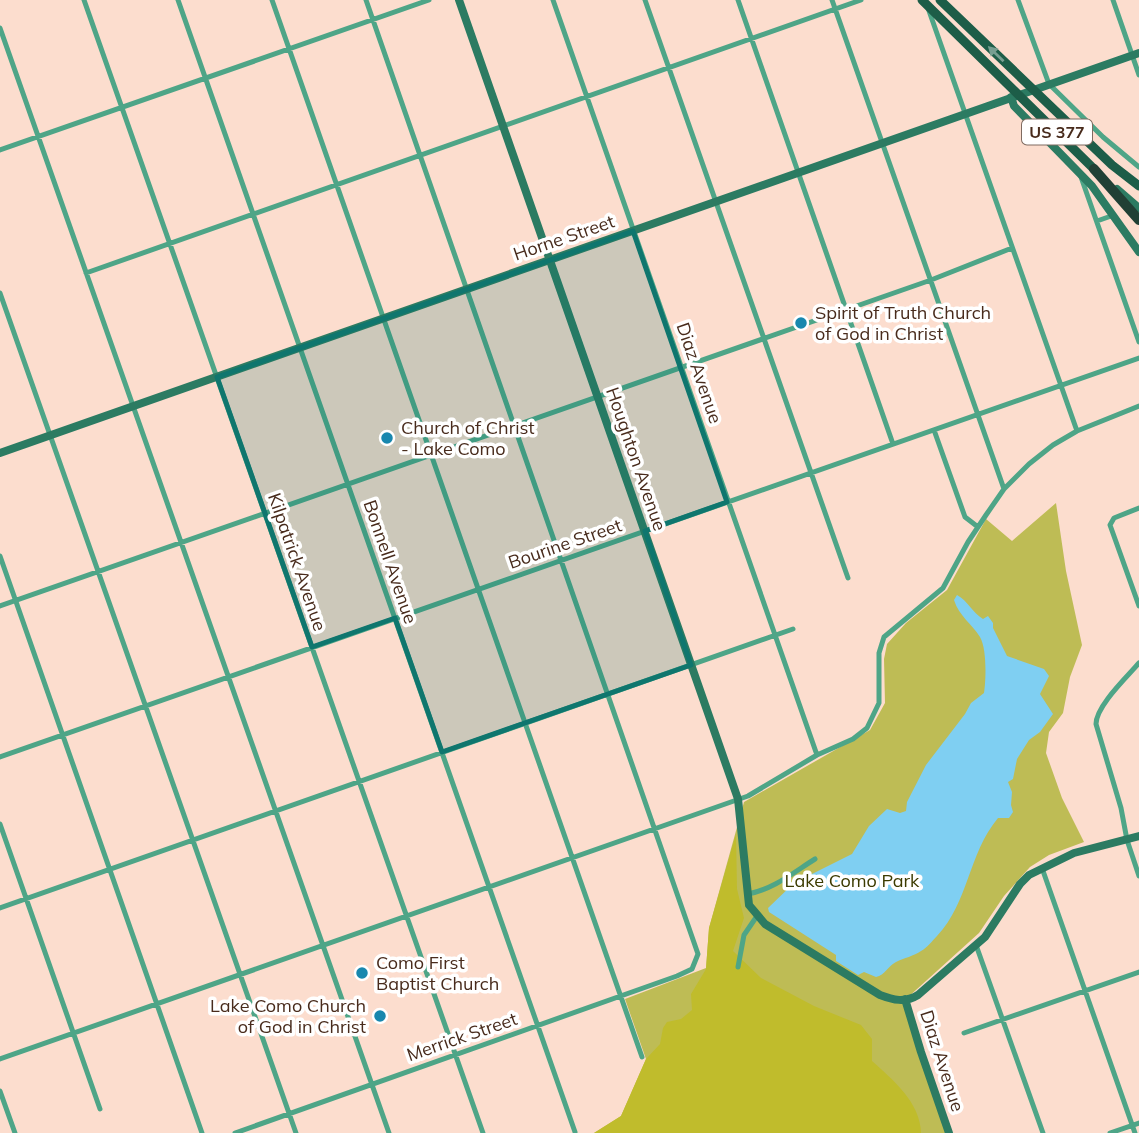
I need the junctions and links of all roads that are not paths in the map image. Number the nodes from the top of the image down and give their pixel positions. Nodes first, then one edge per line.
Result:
1 (85, 0) edge
2 (178, 0) edge
3 (272, 0) edge
4 (366, 0) edge
5 (429, 0) edge
6 (458, 0) edge
7 (553, 0) edge
8 (645, 0) edge
9 (738, 0) edge
10 (832, 0) edge
11 (861, 0) edge
12 (940, 0) edge
13 (1018, 0) edge
14 (1113, 0) edge
15 (925, 2) edge
16 (835, 9) junction
17 (373, 20) junction
18 (0, 28) edge
19 (751, 39) junction
20 (289, 49) junction
21 (1136, 54) edge
22 (669, 68) junction
23 (1139, 75) edge
24 (206, 78) junction
25 (1049, 84) junction
26 (1034, 90) junction
27 (1015, 96) junction
28 (586, 97) junction
29 (123, 107) junction
30 (965, 114) junction
31 (503, 126) junction
32 (38, 137) junction
33 (883, 143) junction
34 (0, 150) edge
35 (419, 155) junction
36 (1139, 167) edge
37 (1094, 169) junction
38 (798, 173) junction
39 (1080, 173) junction
40 (337, 184) junction
41 (1139, 186) edge
42 (716, 202) junction
43 (1139, 208) edge
44 (253, 214) junction
45 (1114, 215) junction
46 (1139, 220) edge
47 (1097, 221) junction
48 (633, 231) junction
49 (170, 243) junction
50 (1012, 248) junction
51 (1139, 252) edge
52 (550, 260) junction
53 (86, 273) junction
54 (931, 279) junction
55 (466, 290) junction
56 (0, 293) edge
57 (1, 301) edge
58 (846, 309) junction
59 (384, 318) junction
60 (765, 338) junction
61 (1139, 342) edge
62 (300, 348) junction
63 (1139, 358) edge
64 (681, 367) junction
65 (217, 377) junction
66 (1060, 385) junction
67 (597, 396) junction
68 (1139, 406) edge
69 (133, 407) junction
70 (978, 414) junction
71 (514, 426) junction
72 (934, 430) junction
73 (1077, 431) junction
74 (50, 436) junction
75 (893, 444) junction
76 (0, 453) edge
77 (431, 455) junction
78 (811, 472) junction
79 (348, 484) junction
80 (1004, 489) junction
81 (727, 502) junction
82 (1139, 508) edge
83 (265, 513) junction
84 (978, 527) junction
85 (645, 531) junction
86 (181, 542) junction
87 (0, 556) edge
88 (561, 560) junction
89 (98, 572) junction
90 (848, 578) dead end
91 (478, 589) junction
92 (16, 600) junction
93 (0, 606) edge
94 (1139, 606) edge
95 (395, 618) junction
96 (793, 629) dead end
97 (774, 635) junction
98 (312, 647) junction
99 (1139, 663) edge
100 (691, 665) junction
101 (229, 677) junction
102 (608, 694) junction
103 (146, 706) junction
104 (525, 723) junction
105 (63, 735) junction
106 (442, 752) junction
107 (817, 755) junction
108 (0, 757) edge
109 (359, 782) junction
110 (738, 799) junction
111 (276, 811) junction
112 (0, 824) edge
113 (655, 829) junction
114 (1139, 836) edge
115 (193, 840) junction
116 (1127, 841) junction
117 (572, 858) junction
118 (816, 859) dead end
119 (1042, 867) junction
120 (110, 869) junction
121 (1139, 876) edge
122 (489, 887) junction
123 (748, 894) junction
124 (26, 899) junction
125 (0, 908) edge
126 (757, 916) junction
127 (407, 917) junction
128 (323, 944) junction
129 (976, 945) junction
130 (738, 967) dead end
131 (1139, 972) edge
132 (240, 974) junction
133 (1086, 990) junction
134 (621, 997) junction
135 (905, 999) junction
136 (157, 1003) junction
137 (1003, 1020) junction
138 (538, 1026) junction
139 (73, 1033) junction
140 (964, 1033) dead end
141 (456, 1055) junction
142 (642, 1057) dead end
143 (0, 1059) edge
144 (372, 1085) junction
145 (0, 1091) edge
146 (100, 1109) dead end
147 (289, 1114) junction
148 (1139, 1123) edge
149 (1132, 1125) junction
150 (575, 1132) edge
151 (15, 1133) edge
152 (202, 1133) edge
153 (235, 1133) edge
154 (296, 1133) edge
155 (389, 1133) edge
156 (483, 1133) edge
157 (949, 1133) edge
158 (1042, 1133) edge
159 (1110, 1133) edge
160 (1135, 1133) edge

1 - 29 street, Kilpatrick Avenue
2 - 24 street, Bonnell Avenue
3 - 20 street
4 - 17 street
5 - 17 street
6 - 31 street, Houghton Avenue
7 - 28 street, Diaz Avenue
8 - 22 street
9 - 19 street
10 - 16 street
11 - 16 street
26 -> 12 main road, US 377
13 - 25 street
14 - 21 street
15 - 27 main road, US 377
15 - 30 street
16 - 19 street
16 - 33 street
17 - 20 street
17 - 35 street
18 - 32 street
19 - 22 street
19 - 38 street
20 - 24 street
20 - 40 street
21 - 23 street
21 - 25 street, Horne Street
22 - 28 street
22 - 42 street
24 - 29 street
24 - 44 street, Bonnell Avenue
25 - 26 street, Horne Street
25 - 36 street
26 - 27 street, Horne Street
26 - 41 main road, US 377
27 - 30 street, Horne Street
27 - 37 main road, US 377
27 - 39 street
28 - 31 street
28 - 48 street, Diaz Avenue
29 - 32 street
29 - 49 street, Kilpatrick Avenue
30 - 33 street, Horne Street
30 - 50 street
31 - 35 street
31 - 52 street, Houghton Avenue
32 - 34 street
32 - 53 street
33 - 38 street, Horne Street
33 - 54 street
35 - 40 street
35 - 55 street
37 - 43 street
37 - 46 highway, US 377
38 - 42 street, Horne Street
38 - 58 street
39 - 45 street
39 - 47 street
40 - 44 street
40 - 59 street
42 - 48 street, Horne Street
42 - 60 street
44 - 49 street
44 - 62 street, Bonnell Avenue
45 - 47 street
45 - 51 street
47 - 61 street
48 - 52 street, Horne Street
48 - 64 street, Diaz Avenue
49 - 53 street
49 - 65 street, Kilpatrick Avenue
50 - 54 street
50 - 66 street
52 - 55 street, Horne Street
52 - 67 street, Houghton Avenue
53 - 69 street
54 - 58 street
54 - 70 street
55 - 59 street, Horne Street
55 - 71 street
56 - 57 street
57 - 74 street
58 - 60 street
58 - 75 street
59 - 62 street, Horne Street
59 - 77 street
60 - 64 street
60 - 78 street
62 - 65 street, Horne Street
62 - 79 street, Bonnell Avenue
63 - 66 street, Bourine Street
64 - 67 street
64 - 81 street, Diaz Avenue
65 - 69 street, Horne Street
65 - 83 street, Kilpatrick Avenue
66 - 70 street, Bourine Street
66 - 73 street
67 - 71 street
67 - 85 street, Houghton Avenue
68 - 73 street
69 - 74 street, Horne Street
69 - 86 street
70 - 72 street, Bourine Street
70 - 80 street
71 - 77 street
71 - 88 street
72 - 75 street, Bourine Street
72 - 84 street
73 - 80 street
74 - 76 street, Horne Street
74 - 89 street
75 - 78 street, Bourine Street
77 - 79 street
77 - 91 street
78 - 81 street, Bourine Street
78 - 90 street
79 - 83 street
79 - 95 street, Bonnell Avenue
80 - 84 street
81 - 85 street, Bourine Street
81 - 97 street, Diaz Avenue
82 - 94 street
83 - 86 street
83 - 98 street, Kilpatrick Avenue
84 - 107 street
85 - 88 street, Bourine Street
85 - 100 street, Houghton Avenue
86 - 89 street
86 - 101 street
87 - 92 street
88 - 91 street, Bourine Street
88 - 102 street
89 - 92 street
89 - 103 street
91 - 95 street, Bourine Street
91 - 104 street
92 - 93 street
92 - 105 street
95 - 98 street, Bourine Street
95 - 106 street, Bonnell Avenue
96 - 97 street
97 - 100 street
97 - 107 street, Diaz Avenue
98 - 101 street, Bourine Street
98 - 109 street, Kilpatrick Avenue
99 - 116 street
100 - 102 street
100 - 110 street, Houghton Avenue
101 - 103 street, Bourine Street
101 - 111 street
102 - 104 street
102 - 113 street
103 - 105 street, Bourine Street
103 - 115 street
104 - 106 street
104 - 117 street
105 - 108 street, Bourine Street
105 - 120 street
106 - 109 street
106 - 122 street, Bonnell Avenue
107 - 110 street
109 - 111 street
109 - 127 street, Kilpatrick Avenue
110 - 113 street
110 - 123 street, Houghton Avenue
111 - 115 street
111 - 128 street
112 - 124 street
113 - 117 street
113 - 134 street, Merrick Street
114 - 116 street
115 - 120 street
115 - 132 street
116 - 119 street
116 - 121 street
117 - 122 street
117 - 134 street
118 - 123 street
119 - 129 street
119 - 133 street
120 - 124 street
120 - 136 street
122 - 127 street
122 - 138 street, Bonnell Avenue
123 - 126 street, Houghton Avenue
124 - 125 street
124 - 139 street
126 - 130 street
126 - 135 street, Houghton Avenue
127 - 128 street
127 - 141 street, Kilpatrick Avenue
128 - 132 street
128 - 144 street
129 - 135 street
129 - 137 street
131 - 133 street
132 - 136 street
132 - 147 street
133 - 137 street
133 - 149 street
134 - 138 street, Merrick Street
134 - 142 street
135 - 157 street, Diaz Avenue
136 - 139 street
136 - 152 street
137 - 140 street
137 - 158 street
138 - 141 street, Merrick Street
138 - 150 street, Bonnell Avenue
139 - 143 street
139 - 146 street
141 - 144 street, Merrick Street
141 - 156 street, Kilpatrick Avenue
144 - 147 street, Merrick Street
144 - 155 street
145 - 151 street
147 - 153 street, Merrick Street
147 - 154 street
148 - 149 street
149 - 159 street
149 - 160 street

